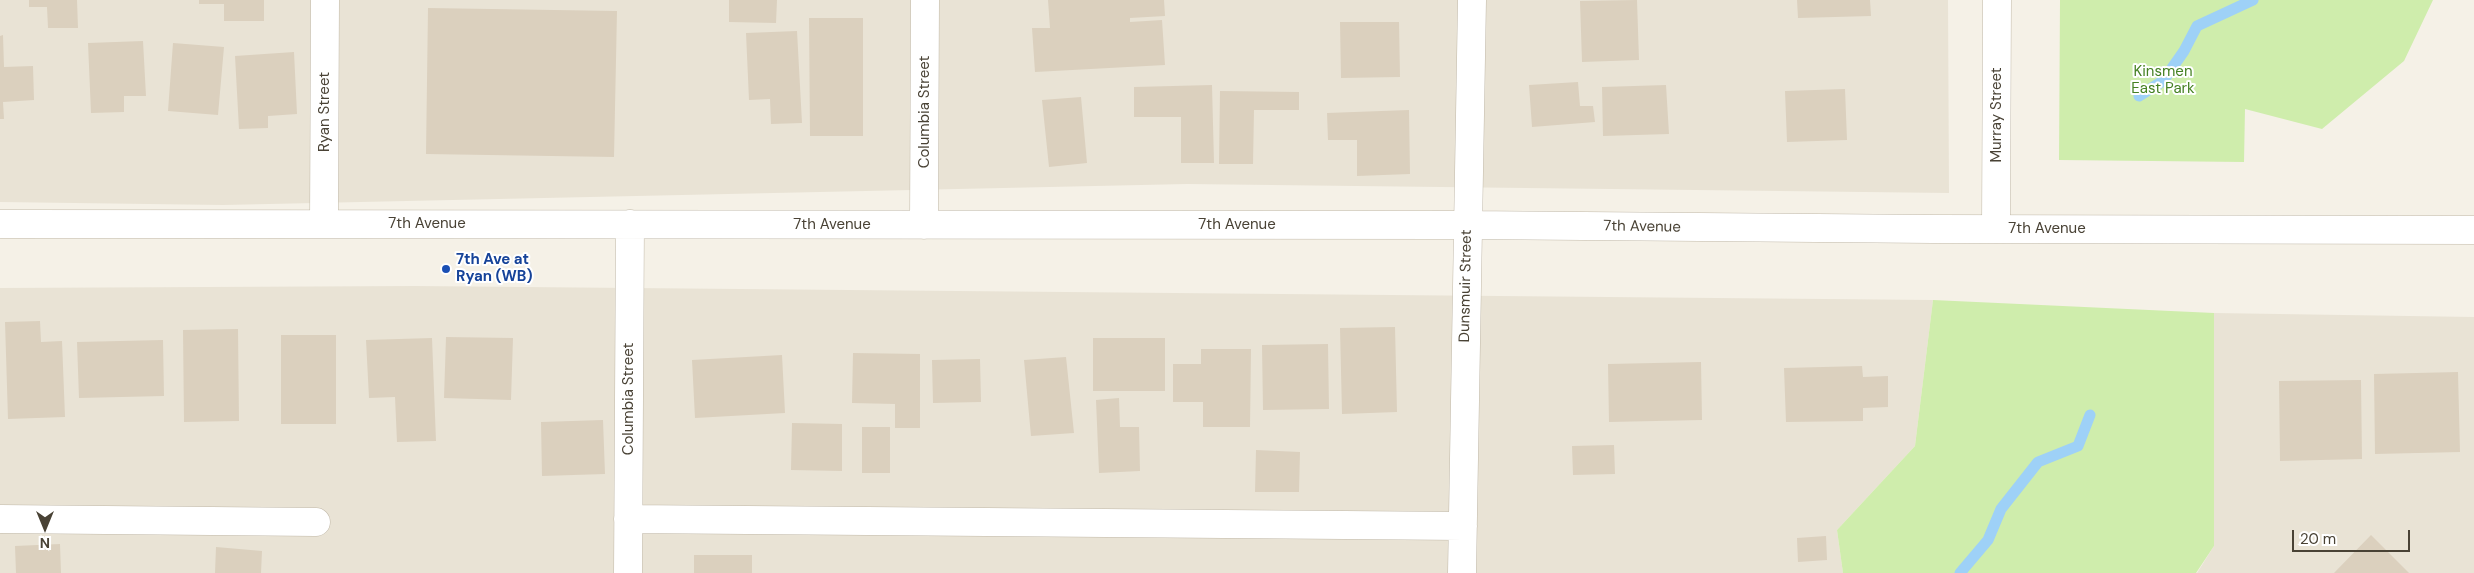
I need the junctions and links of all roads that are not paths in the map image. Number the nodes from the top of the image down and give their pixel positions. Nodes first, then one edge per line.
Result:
1 (325, 0) edge
2 (925, 0) edge
3 (1472, 0) edge
4 (1996, 0) edge
5 (0, 224) edge
6 (324, 224) junction
7 (630, 224) junction
8 (924, 225) junction
9 (1468, 225) junction
10 (1996, 229) junction
11 (2474, 230) edge
12 (0, 519) edge
13 (628, 519) junction
14 (316, 522) dead end
15 (1463, 526) junction
16 (628, 573) edge
17 (1462, 573) edge

1 - 6 street, Ryan Street
2 - 8 street, Columbia Street
3 - 9 street, Dunsmuir Street
4 - 10 street, Murray Street
5 - 6 street, 7th Avenue
6 - 7 street, 7th Avenue
7 - 8 street, 7th Avenue
7 - 13 street, Columbia Street
8 - 9 street, 7th Avenue
9 - 10 street, 7th Avenue
9 - 15 street, Dunsmuir Street
10 - 11 street, 7th Avenue
12 - 14 street
13 - 15 street
13 - 16 street, Columbia Street
15 - 17 street, Dunsmuir Street

